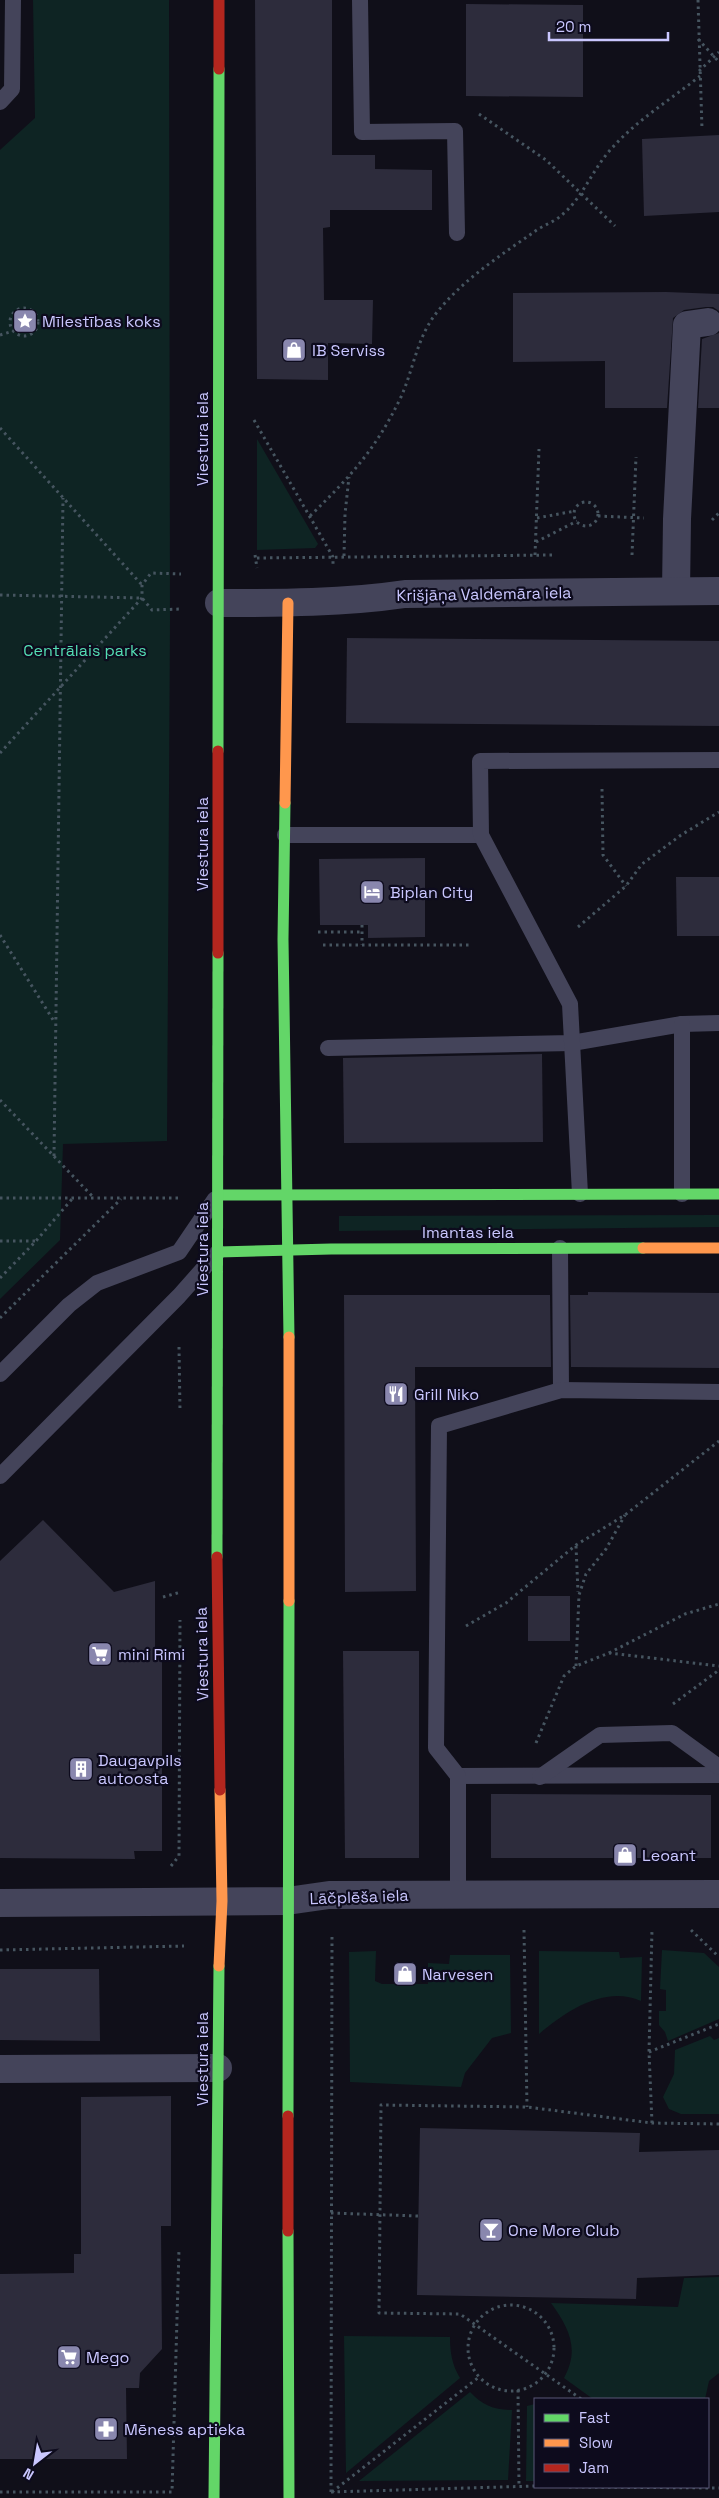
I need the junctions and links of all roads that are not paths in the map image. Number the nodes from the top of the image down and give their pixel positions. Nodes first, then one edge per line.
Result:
1 (13, 0) edge
2 (218, 0) edge
3 (360, 0) edge
4 (0, 102) edge
5 (457, 232) dead end
6 (708, 322) dead end
7 (719, 591) edge
8 (676, 592) junction
9 (218, 603) junction
10 (288, 603) junction
11 (719, 760) edge
12 (285, 835) junction
13 (481, 835) junction
14 (719, 1023) edge
15 (682, 1024) junction
16 (572, 1043) junction
17 (328, 1048) dead end
18 (580, 1194) junction
19 (682, 1194) junction
20 (719, 1194) edge
21 (218, 1195) junction
22 (287, 1195) junction
23 (560, 1248) junction
24 (719, 1248) edge
25 (287, 1250) junction
26 (218, 1252) junction
27 (0, 1374) edge
28 (561, 1390) junction
29 (719, 1392) edge
30 (0, 1476) edge
31 (719, 1767) edge
32 (719, 1775) edge
33 (458, 1776) junction
34 (540, 1777) junction
35 (719, 1894) edge
36 (458, 1895) junction
37 (222, 1901) junction
38 (287, 1902) junction
39 (0, 1903) edge
40 (218, 2068) junction
41 (0, 2069) edge
42 (214, 2498) edge
43 (290, 2498) edge

1 - 4 lane
2 - 9 street, Viestura iela
3 - 5 lane
6 - 8 street
7 - 8 street, Krišjāņa Valdemāra iela
8 - 10 street, Krišjāņa Valdemāra iela
9 - 10 street, Krišjāņa Valdemāra iela
9 - 21 street, Viestura iela
10 - 12 street
11 - 13 lane
12 - 13 lane
12 - 22 street
13 - 16 lane
14 - 15 lane
15 - 16 lane
15 - 19 lane
16 - 17 lane
16 - 18 lane
18 - 19 street
18 - 22 street
19 - 20 street
21 - 22 street
21 - 26 street, Viestura iela
21 - 27 lane
22 - 25 street
23 - 24 street, Imantas iela
23 - 25 street, Imantas iela
23 - 28 lane
25 - 26 street, Imantas iela
25 - 38 street
26 - 30 lane
26 - 37 street, Viestura iela
28 - 29 lane
28 - 33 lane
31 - 34 lane
32 - 34 lane
33 - 34 lane
33 - 36 lane
35 - 36 street, Lāčplēša iela
36 - 38 street, Lāčplēša iela
37 - 38 street, Lāčplēša iela
37 - 39 street, Lāčplēša iela
37 - 40 street, Viestura iela
38 - 43 street
40 - 41 street
40 - 42 street, Viestura iela

